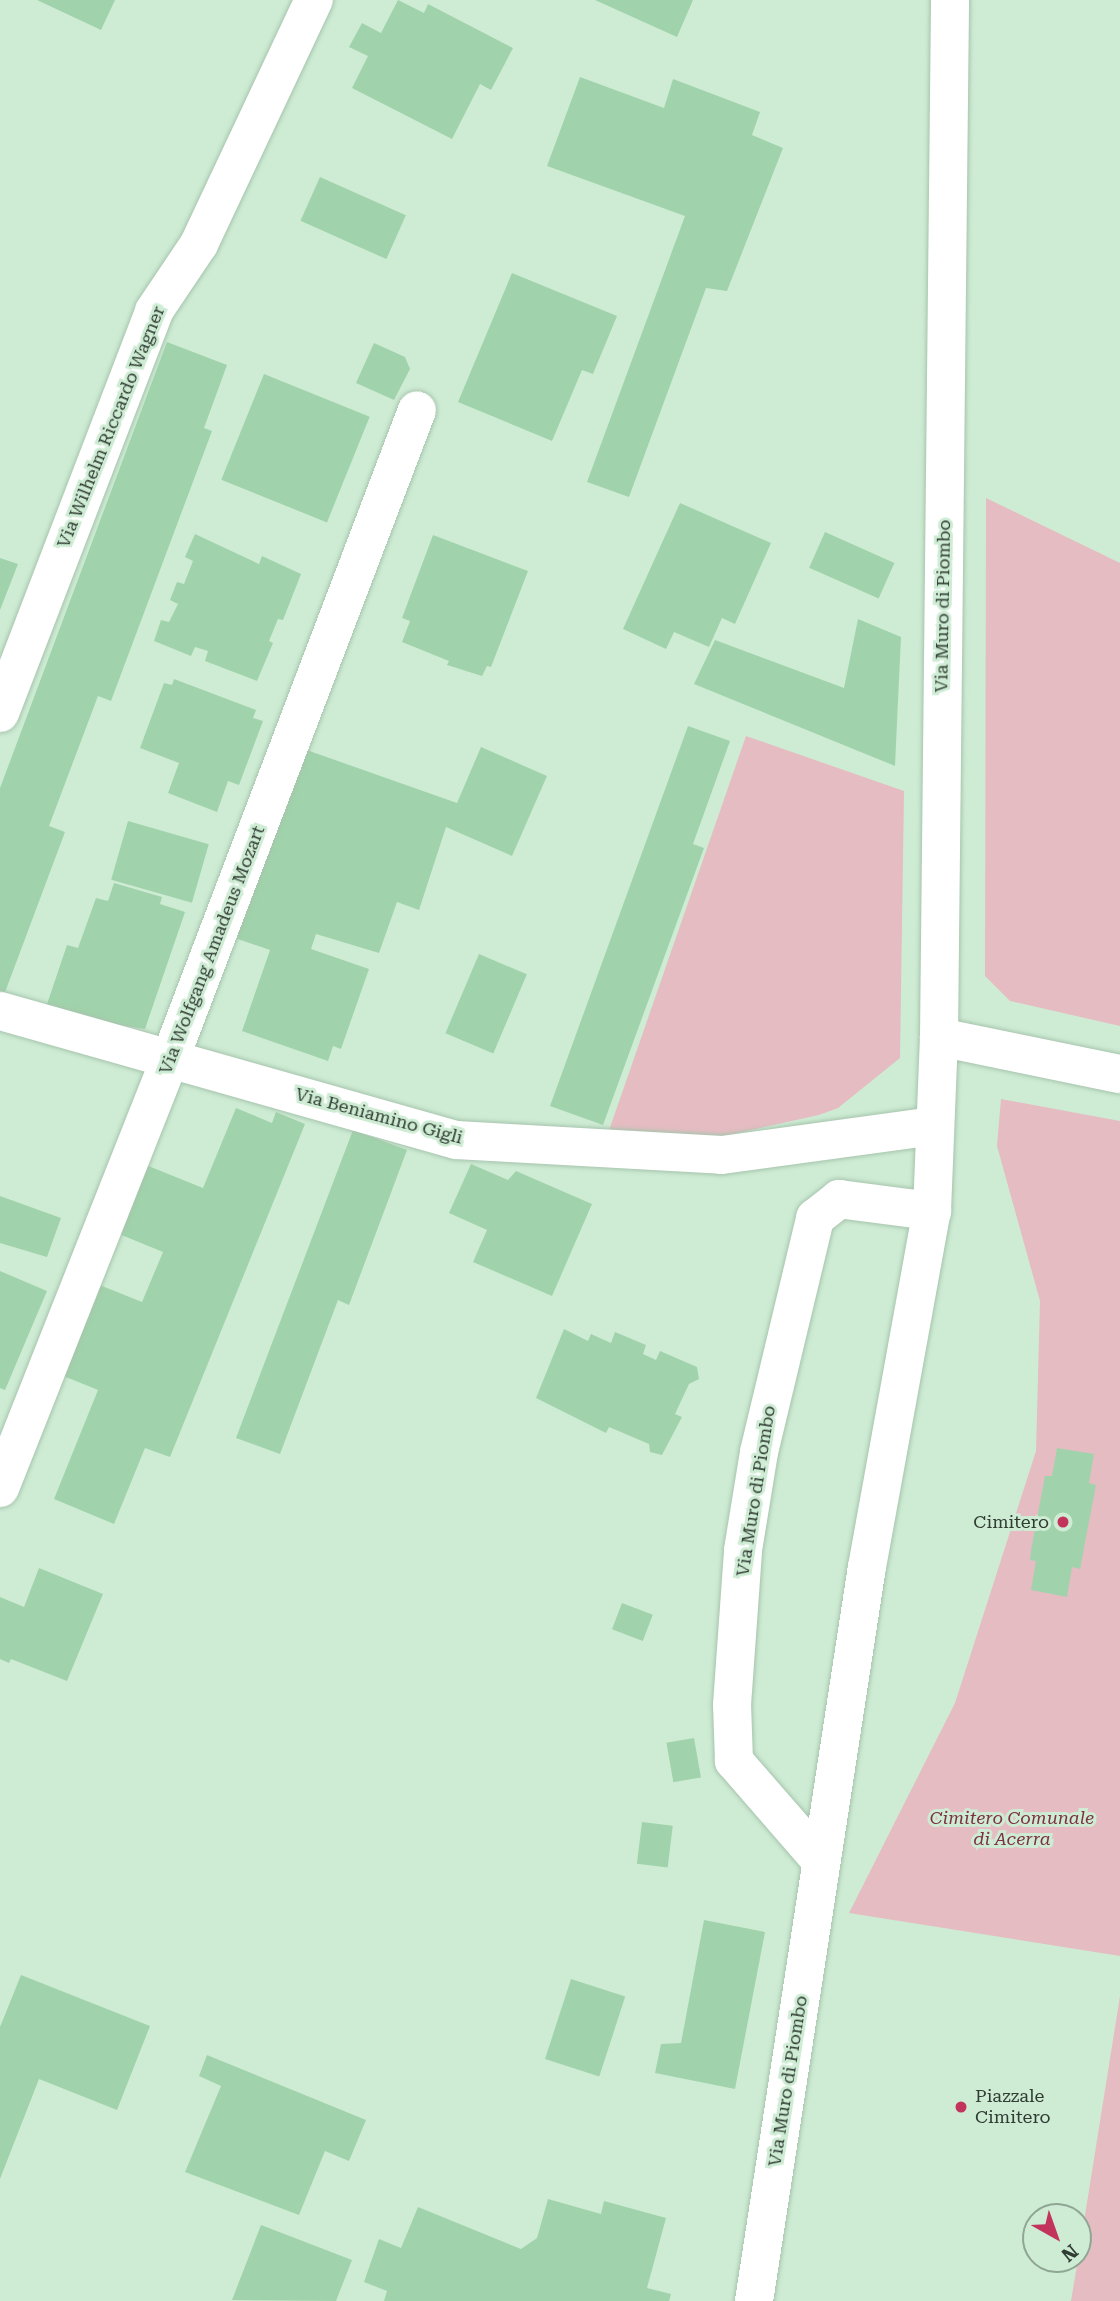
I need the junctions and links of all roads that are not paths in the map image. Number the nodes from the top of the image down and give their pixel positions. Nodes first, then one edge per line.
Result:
1 (314, 0) edge
2 (950, 0) edge
3 (417, 410) dead end
4 (0, 713) edge
5 (0, 1011) edge
6 (939, 1037) junction
7 (170, 1059) junction
8 (1120, 1074) edge
9 (935, 1126) junction
10 (932, 1211) junction
11 (0, 1488) edge
12 (821, 1861) junction
13 (754, 2301) edge

1 - 4 street, Via Wilhelm Riccardo Wagner
2 - 6 street, Via Muro di Piombo
3 - 7 street, Via Wolfgang Amadeus Mozart
5 - 7 street, Via Beniamino Gigli
6 - 8 street
6 - 9 street, Via Muro di Piombo
7 - 9 street, Via Beniamino Gigli
7 - 11 street, Via Wolfgang Amadeus Mozart
9 - 10 street, Via Muro di Piombo
10 - 12 street, Via Muro di Piombo
10 - 12 street, Via Muro di Piombo
12 - 13 street, Via Muro di Piombo

